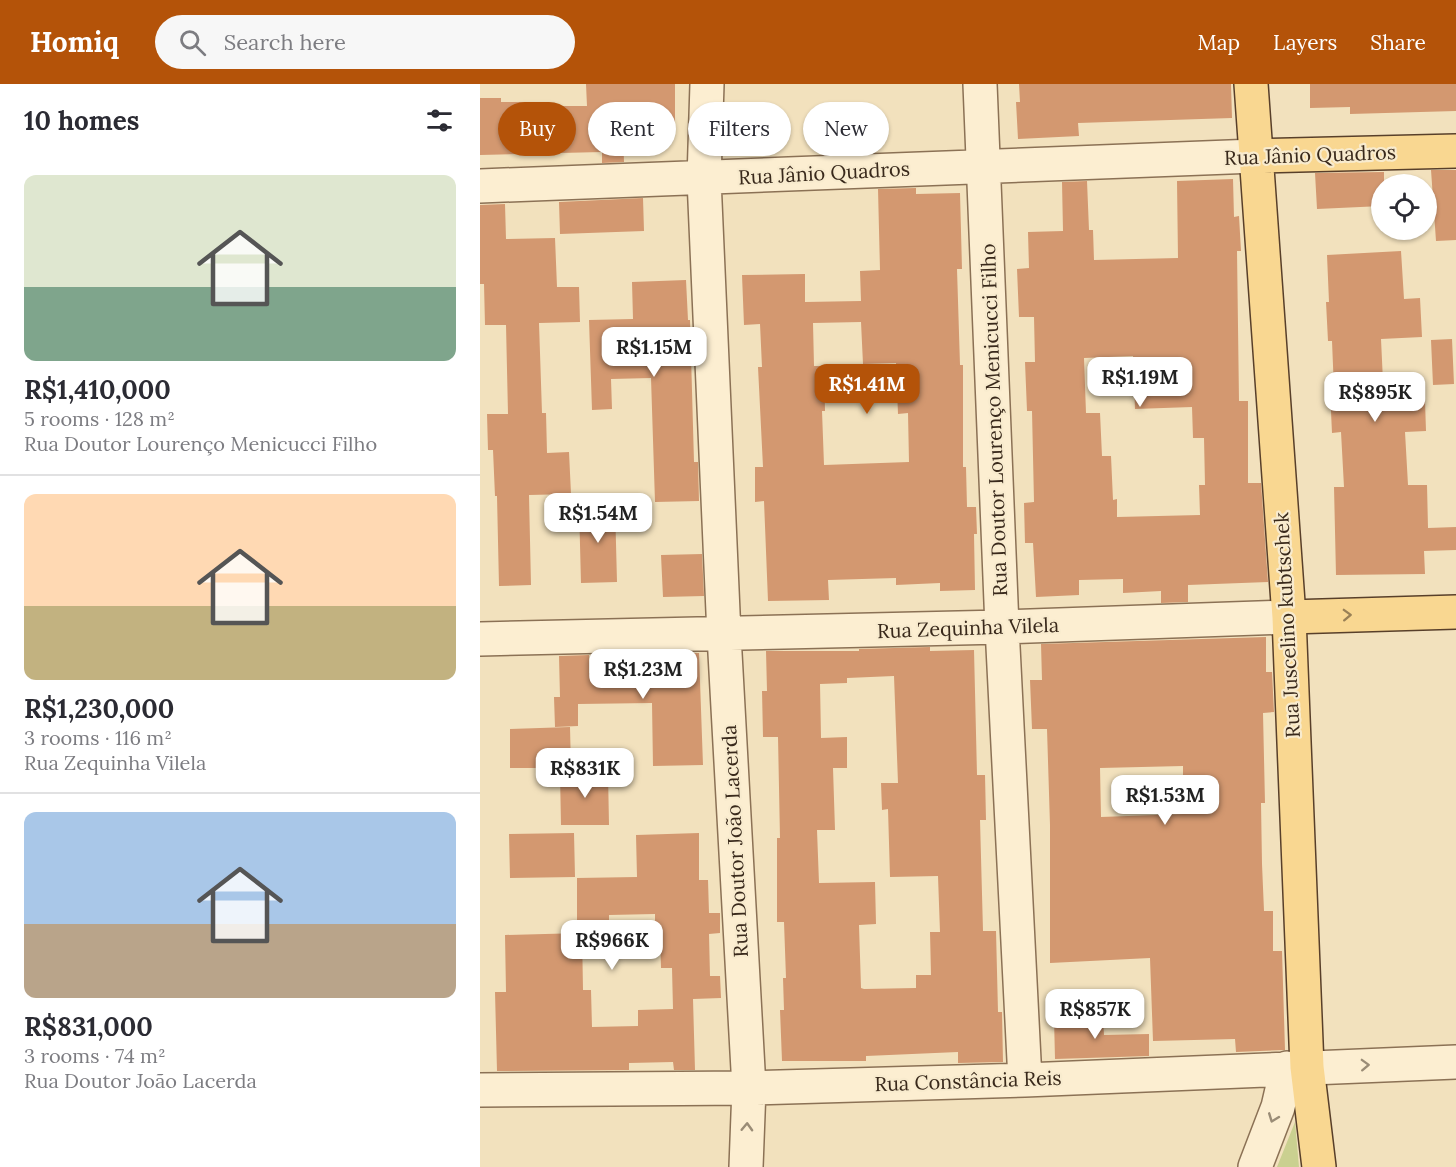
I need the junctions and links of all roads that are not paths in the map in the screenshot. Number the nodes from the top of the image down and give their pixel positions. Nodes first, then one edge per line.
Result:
1 (706, 84) edge
2 (980, 84) edge
3 (1251, 84) edge
4 (1456, 151) edge
5 (1255, 156) junction
6 (985, 166) junction
7 (704, 179) junction
8 (480, 186) edge
9 (1456, 612) edge
10 (1289, 616) junction
11 (1002, 627) junction
12 (724, 635) junction
13 (480, 639) edge
14 (1456, 1062) edge
15 (1297, 1067) junction
16 (1025, 1080) junction
17 (749, 1088) junction
18 (480, 1090) edge
19 (746, 1167) edge
20 (1255, 1167) edge
21 (1319, 1167) edge

1 - 7 street, Rua Doutor João Lacerda
2 - 6 street, Rua Doutor Lourenço Menicucci Filho
3 - 5 main road, Rua Juscelino kubtschek
4 - 5 main road, Rua Jânio Quadros
5 - 6 street, Rua Jânio Quadros
5 - 10 main road, Rua Juscelino kubtschek
6 - 7 street, Rua Jânio Quadros
6 - 11 street, Rua Doutor Lourenço Menicucci Filho
7 - 8 street, Rua Jânio Quadros
7 - 12 street, Rua Doutor João Lacerda
10 -> 9 main road, Rua Zequinha Vilela
10 - 11 street, Rua Zequinha Vilela
10 - 15 main road, Rua Juscelino kubtschek
11 - 12 street, Rua Zequinha Vilela
11 - 16 street, Rua Doutor Lourenço Menicucci Filho
12 - 13 street, Rua Zequinha Vilela
12 - 17 street, Rua Doutor João Lacerda
15 -> 14 street, Rua Constância Reis
15 - 16 street, Rua Constância Reis
15 -> 20 street
15 - 21 main road, Rua Juscelino kubtschek
16 - 17 street, Rua Constância Reis
17 - 18 street, Rua Constância Reis
19 -> 17 street, Rua Doutor João Lacerda

